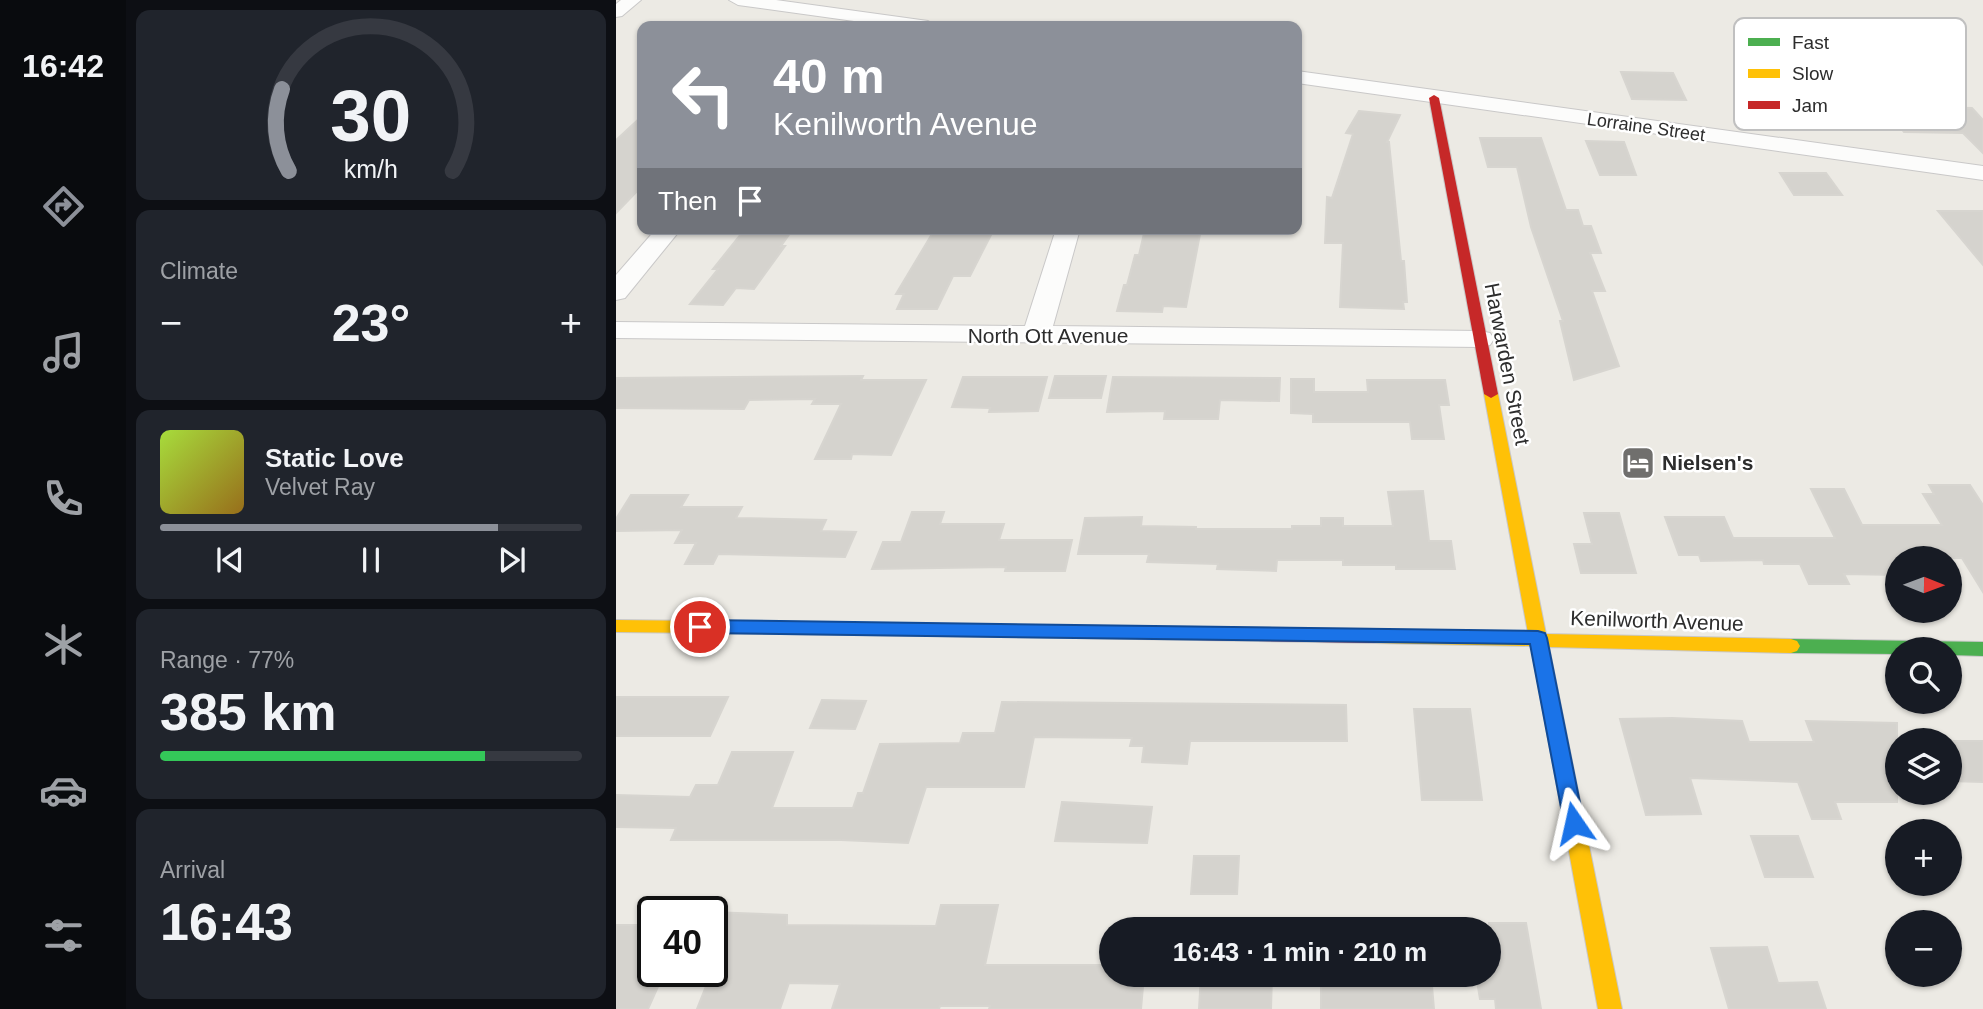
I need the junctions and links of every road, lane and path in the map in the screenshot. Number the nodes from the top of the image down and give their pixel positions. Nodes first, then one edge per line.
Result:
1 (632, 0) edge
2 (738, 0) edge
3 (893, 0) edge
4 (616, 12) edge
5 (860, 21) edge
6 (874, 21) edge
7 (1302, 78) edge
8 (1434, 97) junction
9 (1983, 173) edge
10 (664, 235) edge
11 (1066, 235) edge
12 (616, 292) edge
13 (616, 330) edge
14 (1036, 336) junction
15 (1480, 339) junction
16 (616, 626) edge
17 (1538, 638) junction
18 (1983, 649) edge
19 (1609, 1009) edge

1 - 4 street
2 - 5 street
3 - 6 street
7 - 8 street, Lorraine Street
8 - 9 street, Lorraine Street
8 - 15 street, Harwarden Street
10 - 12 street
11 - 14 street
13 - 14 street, North Ott Avenue
14 - 15 street, North Ott Avenue
15 - 17 street, Harwarden Street
16 - 17 street, Kenilworth Avenue
17 - 18 street, Kenilworth Avenue
17 - 19 street, Harwarden Street

